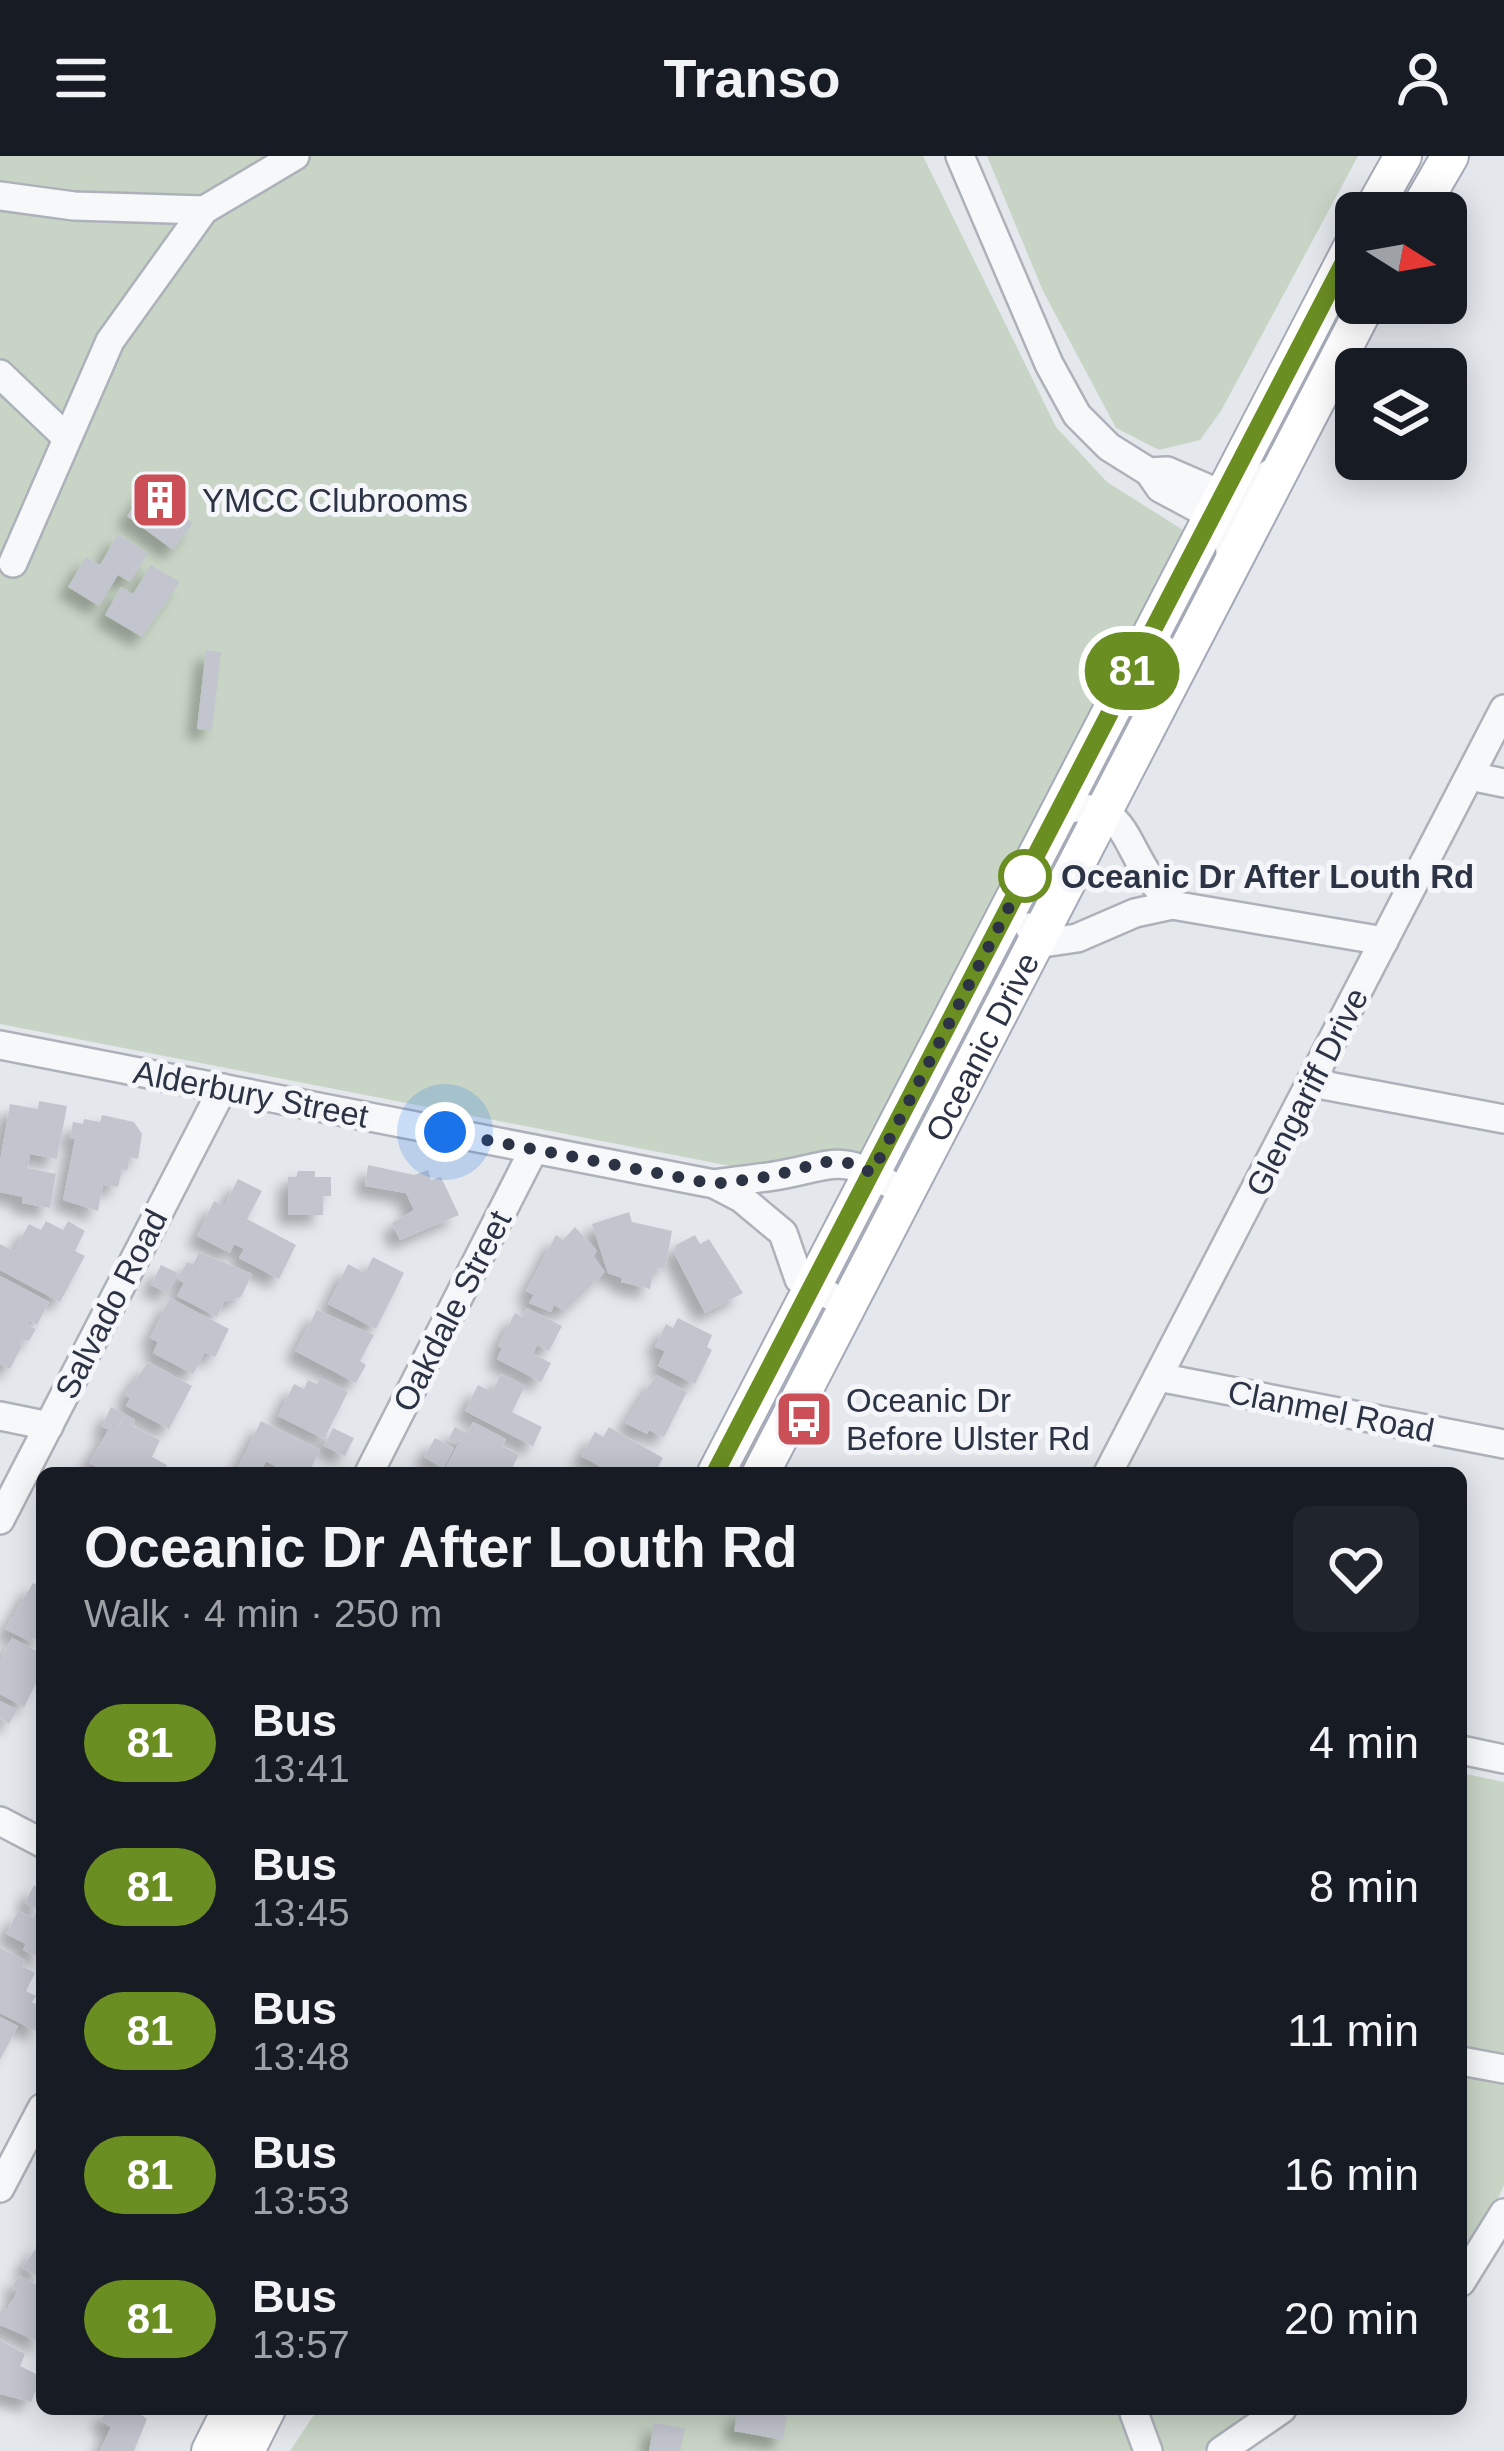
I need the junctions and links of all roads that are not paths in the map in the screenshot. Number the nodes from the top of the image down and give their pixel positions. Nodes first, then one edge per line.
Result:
1 (295, 156) edge
2 (960, 156) edge
3 (1402, 156) edge
4 (1450, 156) edge
5 (1382, 192) edge
6 (1429, 192) edge
7 (0, 196) edge
8 (204, 210) junction
9 (1335, 280) edge
10 (1356, 324) edge
11 (0, 374) edge
12 (1298, 437) junction
13 (67, 438) junction
14 (1218, 510) junction
15 (13, 563) dead end
16 (1231, 568) junction
17 (1504, 710) edge
18 (1470, 776) junction
19 (1504, 783) edge
20 (1059, 810) junction
21 (1101, 812) junction
22 (1172, 905) junction
23 (1010, 907) junction
24 (1038, 934) junction
25 (1384, 941) junction
26 (0, 1045) edge
27 (1312, 1082) junction
28 (223, 1088) junction
29 (1504, 1119) edge
30 (534, 1149) junction
31 (872, 1173) junction
32 (714, 1184) junction
33 (903, 1197) junction
34 (811, 1288) junction
35 (852, 1297) junction
36 (1158, 1378) junction
37 (0, 1416) edge
38 (49, 1426) junction
39 (1504, 1444) edge
40 (372, 1467) edge
41 (719, 1467) edge
42 (764, 1467) edge
43 (1111, 1467) edge
44 (0, 1520) edge
45 (1467, 1751) edge
46 (1504, 1759) edge
47 (0, 1821) edge
48 (36, 1840) edge
49 (1467, 2062) edge
50 (1504, 2069) edge
51 (36, 2119) edge
52 (0, 2188) edge
53 (1504, 2213) edge
54 (1467, 2272) edge
55 (229, 2415) edge
56 (264, 2415) edge
57 (1135, 2415) edge
58 (1273, 2415) edge
59 (210, 2451) edge
60 (246, 2451) edge
61 (1148, 2451) edge
62 (1221, 2451) edge

1 - 8 street
2 - 14 street
3 - 5 main road
4 - 6 main road
7 - 8 street
8 - 13 street
9 - 14 main road, Oceanic Drive
10 - 12 main road, Oceanic Drive
11 - 13 street
12 - 14 street
12 - 16 main road, Oceanic Drive
13 - 15 street
14 - 16 street
14 - 20 main road, Oceanic Drive
16 - 21 main road, Oceanic Drive
17 - 18 street, Glengariff Drive
18 - 19 street
18 - 25 street, Glengariff Drive
20 - 21 street
20 - 23 main road, Oceanic Drive
21 - 22 street
21 - 24 main road, Oceanic Drive
22 - 24 street
22 - 25 street
23 - 24 street
23 - 31 main road, Oceanic Drive
24 - 33 main road, Oceanic Drive
25 - 27 street, Glengariff Drive
26 - 28 street, Alderbury Street
27 - 29 street
27 - 36 street, Glengariff Drive
28 - 30 street, Alderbury Street
28 - 38 street, Salvado Road
30 - 32 street, Alderbury Street
30 - 40 street, Oakdale Street
31 - 32 street, Alderbury Street
31 - 33 street, Alderbury Street
31 - 34 main road, Oceanic Drive
32 - 34 street, Alderbury Street
33 - 35 main road, Oceanic Drive
34 - 35 street
34 - 41 main road, Oceanic Drive
35 - 42 main road, Oceanic Drive
36 - 39 street, Clanmel Road
36 - 43 street, Glengariff Drive
37 - 38 street
38 - 44 street, Salvado Road
45 - 46 street
47 - 48 street
49 - 50 street
51 - 52 street
53 - 54 street
55 - 59 main road
56 - 60 main road
57 - 61 street
58 - 62 street

